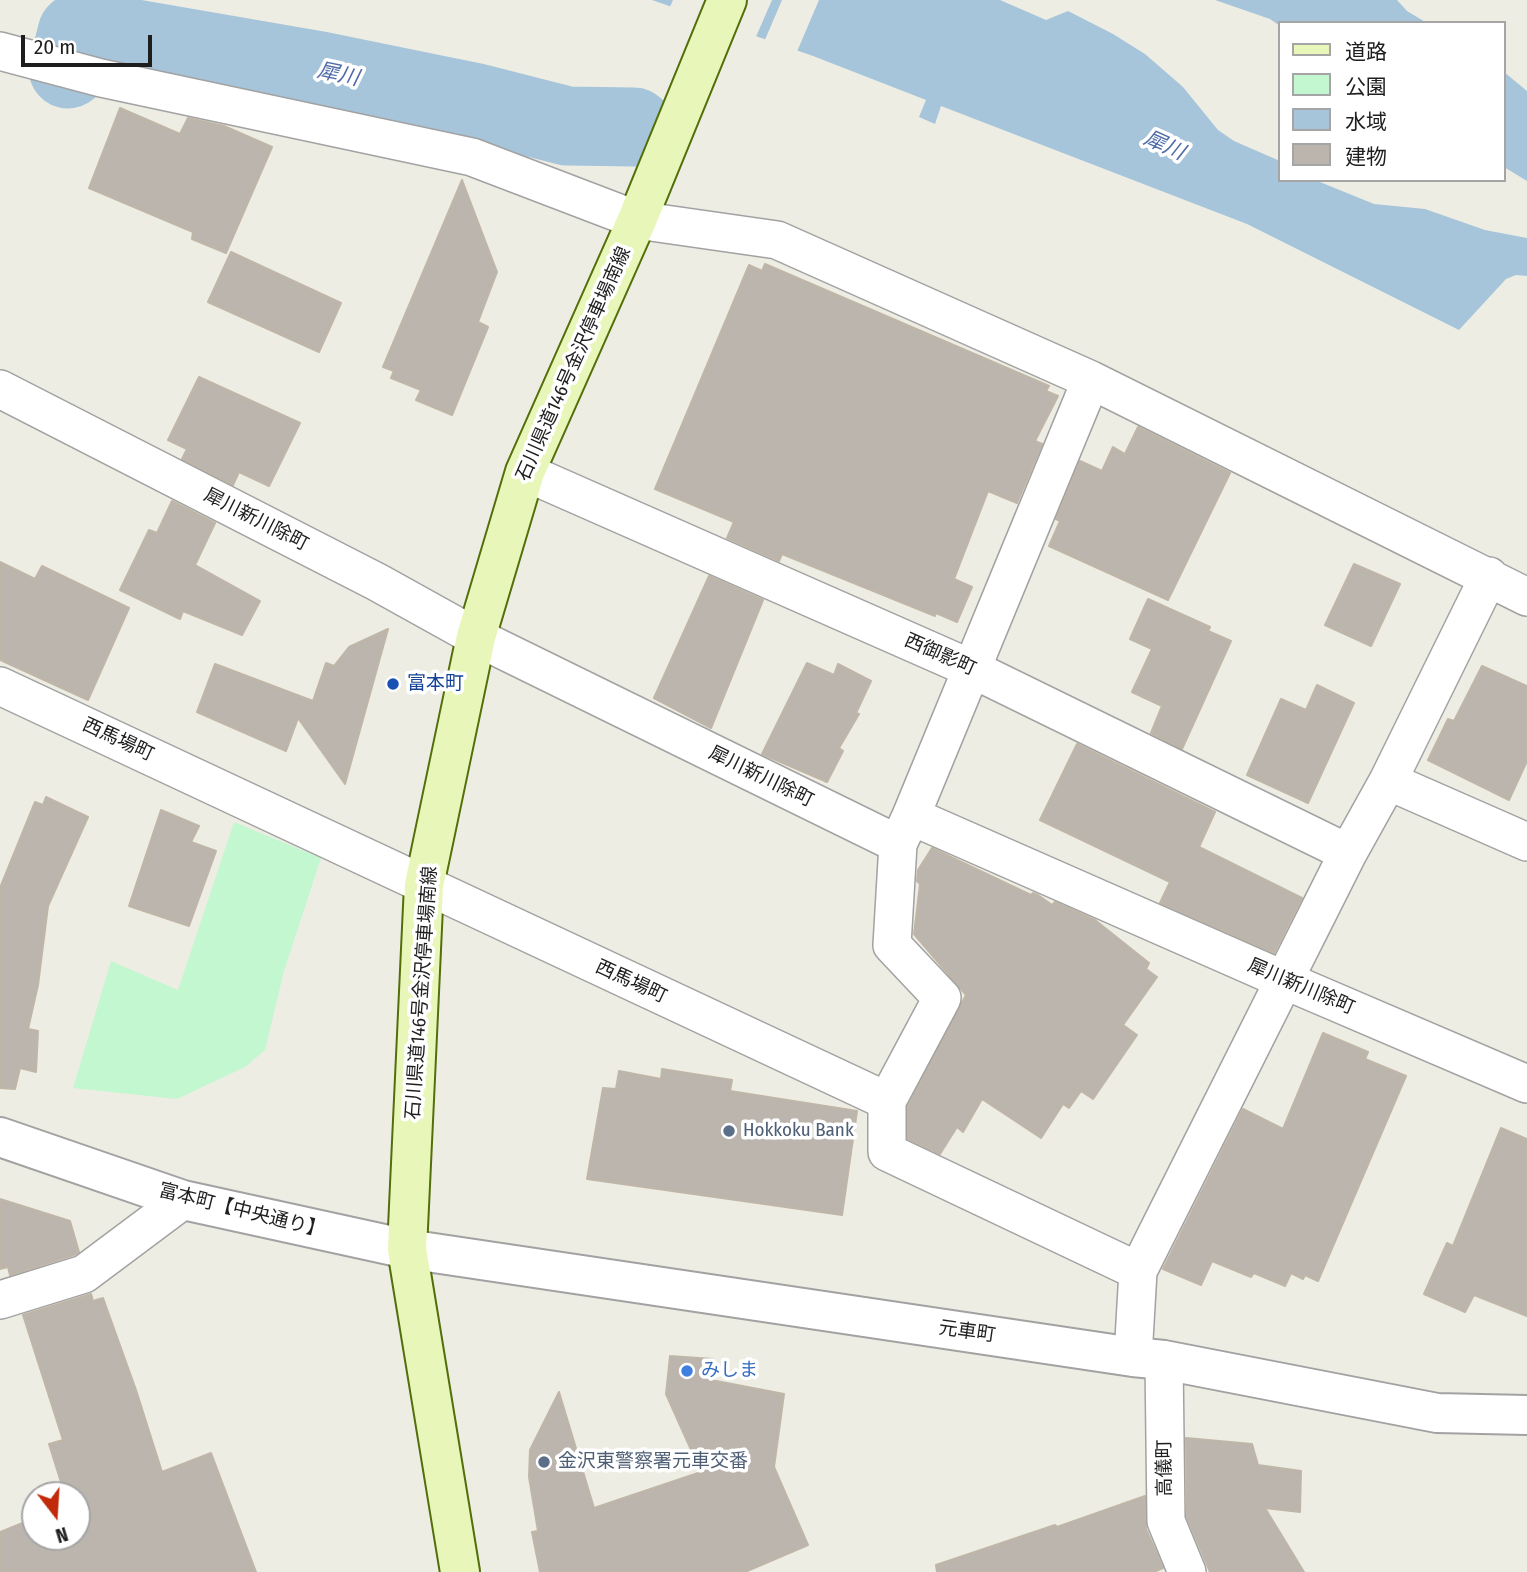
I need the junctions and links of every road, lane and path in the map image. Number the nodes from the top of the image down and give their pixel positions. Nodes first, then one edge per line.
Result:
1 (727, 0) edge
2 (0, 51) edge
3 (638, 220) junction
4 (1091, 380) junction
5 (0, 389) edge
6 (525, 472) junction
7 (1489, 576) junction
8 (1527, 597) edge
9 (476, 637) junction
10 (972, 668) junction
11 (0, 686) edge
12 (1388, 781) junction
13 (905, 830) junction
14 (1527, 842) edge
15 (1348, 853) junction
16 (425, 886) junction
17 (1284, 980) junction
18 (1527, 1084) edge
19 (887, 1101) junction
20 (0, 1137) edge
21 (183, 1200) junction
22 (407, 1249) junction
23 (1138, 1271) junction
24 (0, 1300) edge
25 (1148, 1358) junction
26 (1527, 1415) edge
27 (1181, 1570) edge
28 (460, 1572) edge

1 - 3 main road, 石川県道146号金沢停車場南線
2 - 3 street
3 - 4 street
3 - 6 main road, 石川県道146号金沢停車場南線
4 - 7 street
4 - 10 street
5 - 9 street, 犀川新川除町
6 - 9 main road, 石川県道146号金沢停車場南線
6 - 10 street, 西御影町
7 - 8 street
7 - 12 street
9 - 13 street, 犀川新川除町
9 - 16 main road, 石川県道146号金沢停車場南線
10 - 13 street
10 - 15 street, 西御影町
11 - 16 street, 西馬場町
12 - 14 street
12 - 15 street
13 - 17 street, 犀川新川除町
13 - 19 street
15 - 17 street
16 - 19 street, 西馬場町
16 - 22 main road, 石川県道146号金沢停車場南線
17 - 18 street, 犀川新川除町
17 - 23 street
19 - 23 street
20 - 21 street, 富本町【中央通り】
21 - 22 street, 富本町【中央通り】
21 - 24 street
22 - 25 street, 元車町
22 - 28 main road, 石川県道146号金沢停車場南線
23 - 25 street
25 - 26 street, 元車町
25 - 27 street, 高儀町

